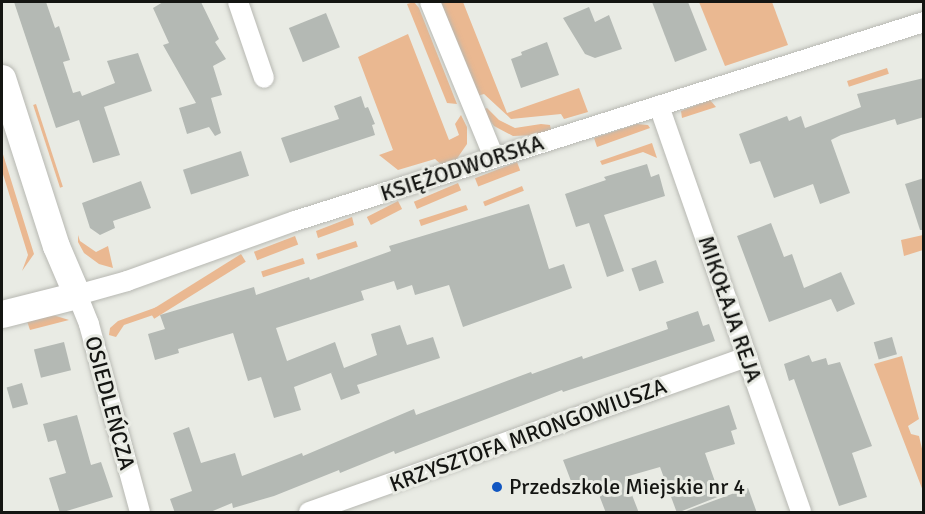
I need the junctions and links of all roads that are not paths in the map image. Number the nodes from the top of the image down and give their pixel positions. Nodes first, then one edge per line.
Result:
1 (238, 2) edge
2 (430, 2) edge
3 (924, 22) edge
4 (2, 78) edge
5 (264, 78) dead end
6 (659, 106) junction
7 (494, 158) junction
8 (77, 295) junction
9 (2, 314) edge
10 (747, 357) junction
11 (140, 513) edge
12 (309, 513) edge
13 (801, 513) edge

1 - 5 street
2 - 7 street
3 - 6 street, KSIĘŻODWORSKA
4 - 8 street
6 - 7 street, KSIĘŻODWORSKA
6 - 10 street, MIKOŁAJA REJA
7 - 8 street, KSIĘŻODWORSKA
8 - 9 street, KSIĘŻODWORSKA
8 - 11 street, OSIEDLEŃCZA
10 - 12 street, KRZYSZTOFA MRONGOWIUSZA
10 - 13 street, MIKOŁAJA REJA

